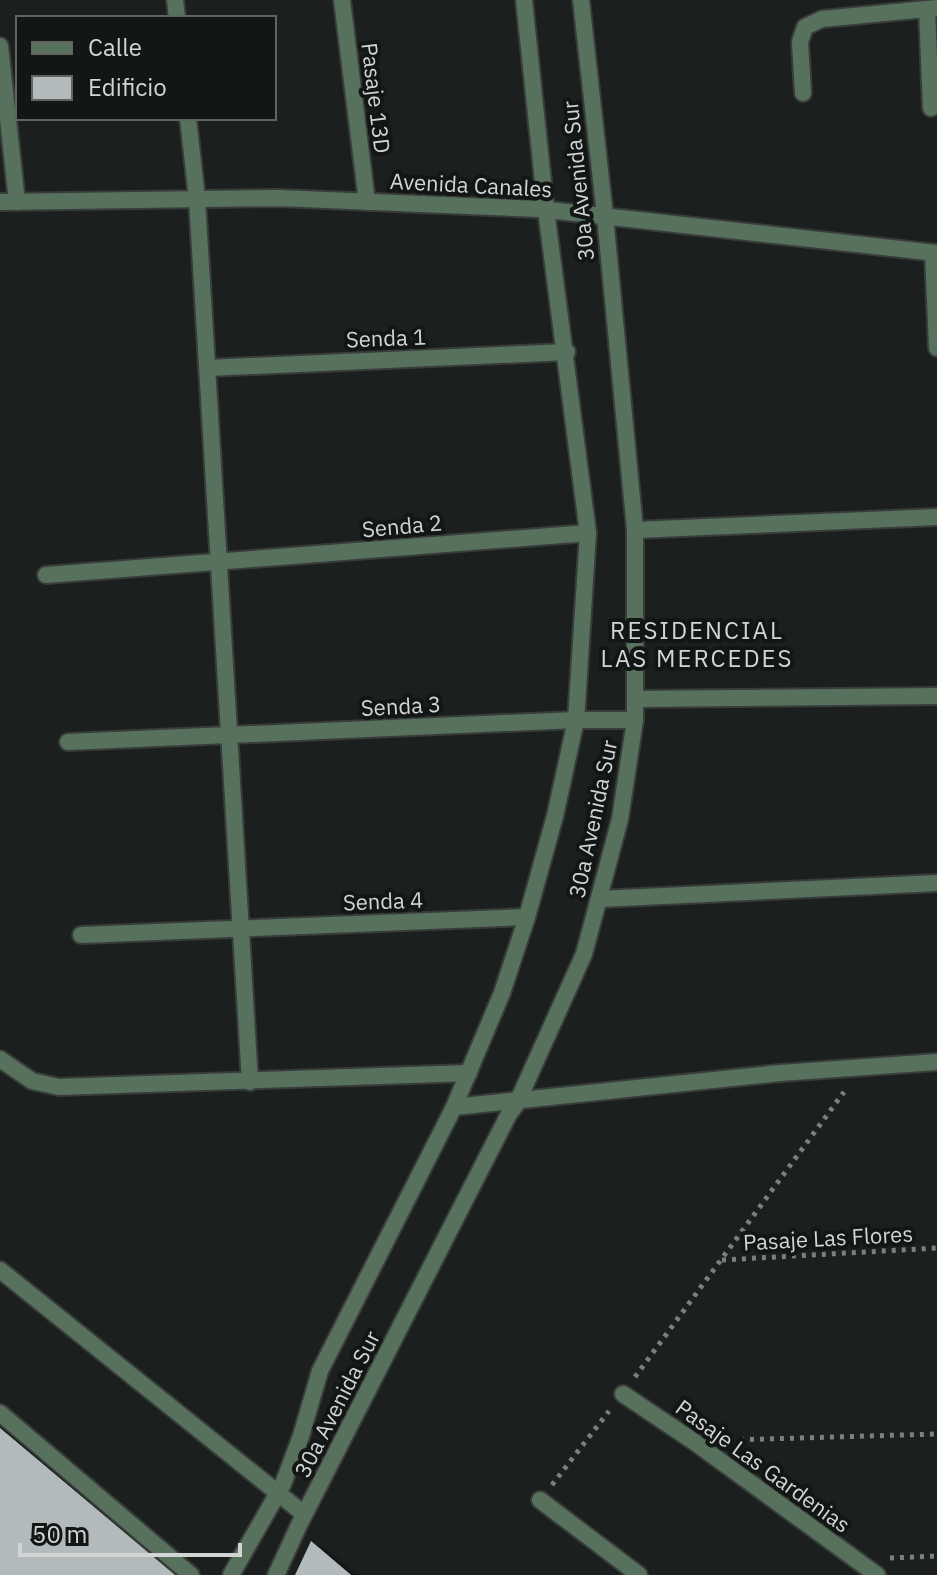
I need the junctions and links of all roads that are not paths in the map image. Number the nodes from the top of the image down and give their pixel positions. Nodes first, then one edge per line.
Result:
1 (342, 0) edge
2 (524, 0) edge
3 (581, 0) edge
4 (932, 8) edge
5 (0, 46) edge
6 (803, 93) dead end
7 (931, 108) dead end
8 (188, 120) edge
9 (197, 199) junction
10 (8, 202) edge
11 (367, 202) junction
12 (546, 210) junction
13 (605, 216) junction
14 (935, 253) edge
15 (937, 348) edge
16 (567, 352) junction
17 (207, 368) junction
18 (937, 517) edge
19 (635, 530) junction
20 (588, 533) junction
21 (219, 563) junction
22 (46, 575) dead end
23 (937, 696) edge
24 (635, 699) junction
25 (576, 720) junction
26 (635, 720) junction
27 (229, 736) junction
28 (68, 742) dead end
29 (937, 883) edge
30 (600, 899) junction
31 (527, 917) junction
32 (241, 929) junction
33 (81, 935) dead end
34 (0, 1059) edge
35 (937, 1062) edge
36 (469, 1073) junction
37 (250, 1082) junction
38 (517, 1103) junction
39 (454, 1107) junction
40 (0, 1270) edge
41 (623, 1394) road end
42 (0, 1413) edge
43 (278, 1492) junction
44 (540, 1500) road end
45 (304, 1514) junction
46 (191, 1575) edge
47 (231, 1575) edge
48 (276, 1575) edge
49 (639, 1575) edge
50 (877, 1575) edge

1 - 11 street, Pasaje 13D
2 - 12 street, 30a Avenida Sur
3 - 13 street, 30a Avenida Sur
4 - 6 street
4 - 7 street
5 - 10 street
8 - 9 street
9 - 10 street, Avenida Canales
9 - 11 street, Avenida Canales
9 - 17 street
11 - 12 street, Avenida Canales
12 - 13 street, Avenida Canales
12 - 16 street, 30a Avenida Sur
13 - 14 street, Avenida Canales
13 - 19 street, 30a Avenida Sur
14 - 15 street
16 - 17 street, Senda 1
16 - 20 street, 30a Avenida Sur
17 - 21 street
18 - 19 street
19 - 24 street, 30a Avenida Sur
20 - 21 street, Senda 2
20 - 25 street, 30a Avenida Sur
21 - 22 street, Senda 2
21 - 27 street
23 - 24 street
24 - 26 street, 30a Avenida Sur
25 - 26 street, Senda 3
25 - 27 street, Senda 3
25 - 31 street, 30a Avenida Sur
26 - 30 street, 30a Avenida Sur
27 - 28 street, Senda 3
27 - 32 street
29 - 30 street
30 - 38 street, 30a Avenida Sur
31 - 32 street, Senda 4
31 - 36 street, 30a Avenida Sur
32 - 33 street, Senda 4
32 - 37 street
34 - 37 street
35 - 38 street
36 - 37 street
36 - 39 street, 30a Avenida Sur
38 - 39 street
38 - 45 street, 30a Avenida Sur
39 - 43 street, 30a Avenida Sur
40 - 43 street
41 - 50 street, Pasaje Las Gardenias
42 - 46 street
43 - 45 street
43 - 47 street, 30a Avenida Sur
44 - 49 street
45 - 48 street, 30a Avenida Sur

